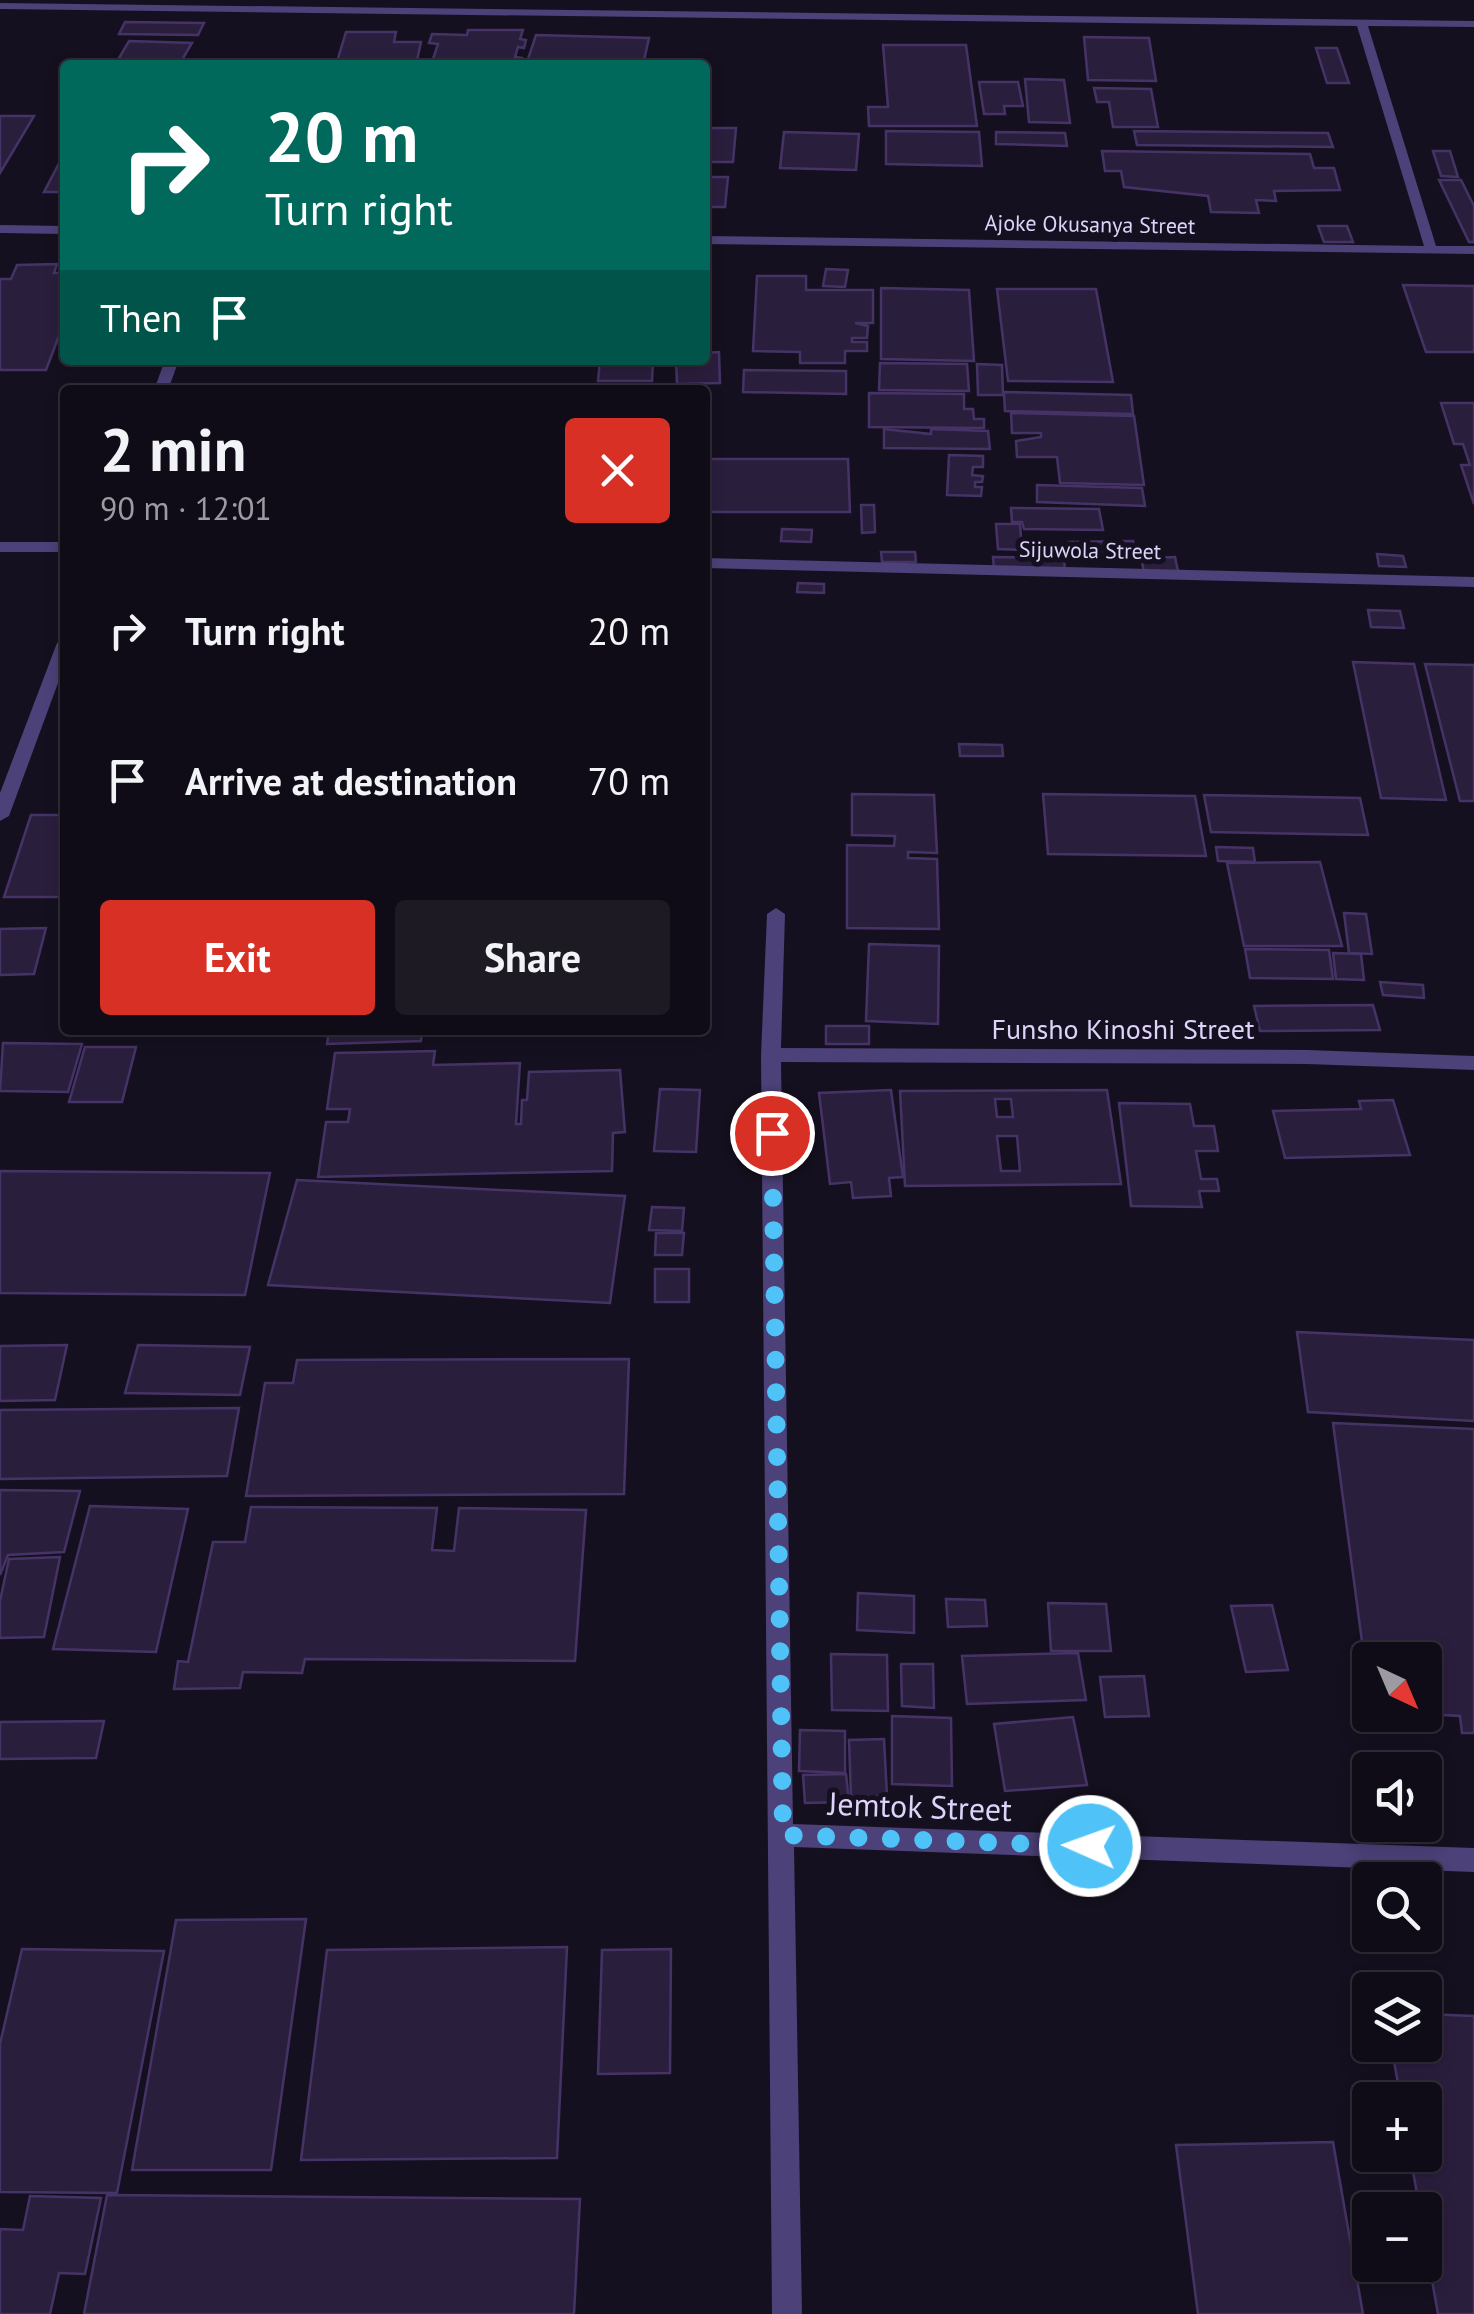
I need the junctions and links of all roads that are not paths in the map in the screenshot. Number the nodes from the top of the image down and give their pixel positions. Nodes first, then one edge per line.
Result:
1 (0, 6) edge
2 (1360, 22) junction
3 (1474, 24) edge
4 (0, 229) edge
5 (60, 230) edge
6 (710, 240) edge
7 (1431, 248) junction
8 (1474, 250) edge
9 (0, 547) edge
10 (60, 547) edge
11 (710, 563) edge
12 (1474, 582) edge
13 (60, 656) edge
14 (0, 816) edge
15 (776, 914) dead end
16 (771, 1055) junction
17 (1474, 1064) edge
18 (783, 1835) junction
19 (1474, 1860) edge
20 (787, 2314) edge

1 - 2 street
2 - 3 street
2 - 7 street
4 - 5 street
6 - 7 street, Ajoke Okusanya Street
7 - 8 street, Ajoke Okusanya Street
9 - 10 street
11 - 12 street, Sijuwola Street
13 - 14 street
15 - 16 street
16 - 17 street, Funsho Kinoshi Street
16 - 18 street
18 - 19 street, Jemtok Street
18 - 20 street

